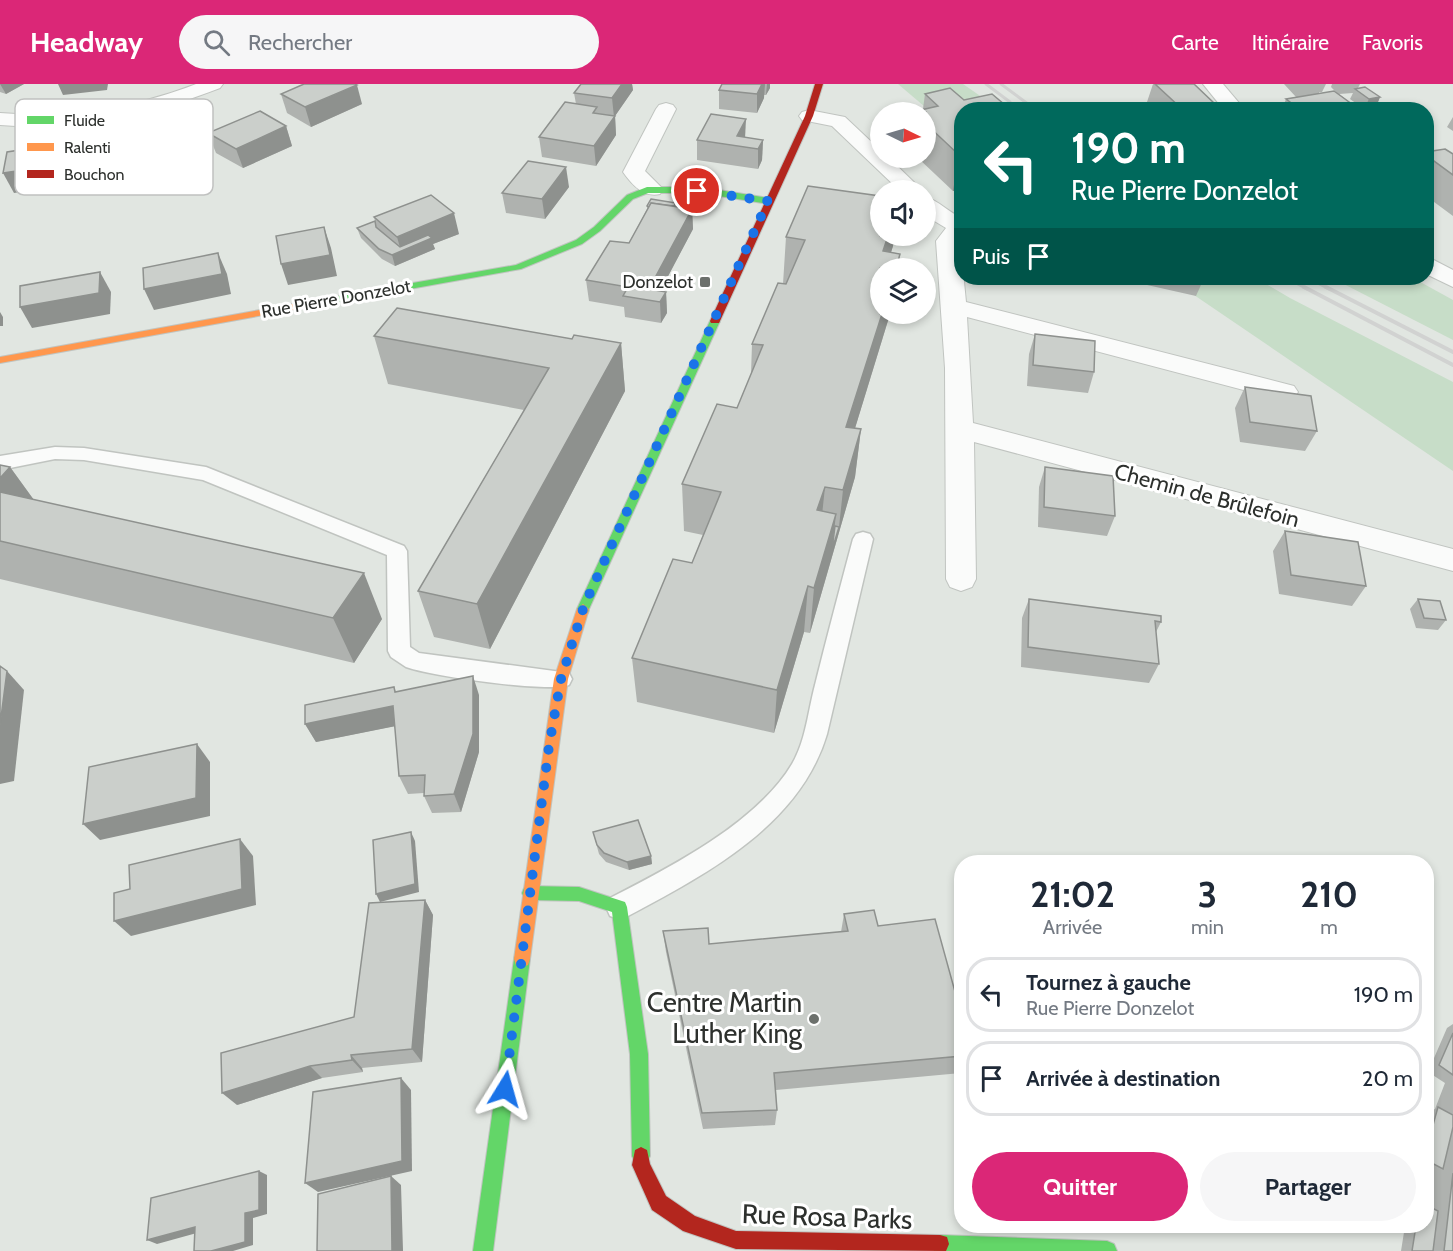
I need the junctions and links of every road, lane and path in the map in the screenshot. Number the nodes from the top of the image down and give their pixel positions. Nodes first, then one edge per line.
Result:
1 (213, 84) edge
2 (819, 84) edge
3 (1213, 84) edge
4 (170, 99) edge
5 (1228, 102) edge
6 (666, 109) dead end
7 (809, 116) junction
8 (0, 119) edge
9 (15, 119) edge
10 (900, 180) edge
11 (652, 189) junction
12 (768, 201) junction
13 (936, 213) edge
14 (954, 223) edge
15 (954, 234) edge
16 (1434, 268) edge
17 (1453, 280) edge
18 (956, 307) junction
19 (0, 360) edge
20 (1284, 392) edge
21 (961, 429) junction
22 (0, 463) edge
23 (863, 539) dead end
24 (1453, 560) edge
25 (961, 579) dead end
26 (561, 679) junction
27 (530, 893) junction
28 (619, 907) junction
29 (483, 1251) edge
30 (1107, 1251) edge

1 - 4 street
2 - 7 street
3 - 5 street
6 - 11 street
7 - 10 street
7 - 12 street
8 - 9 street
11 - 12 street, Rue Pierre Donzelot
11 - 19 street, Rue Pierre Donzelot
12 - 26 street
13 - 14 street
15 - 18 street
16 - 17 street
18 - 20 street
18 - 21 street
21 - 24 street, Chemin de Brûlefoin
21 - 25 street
22 - 26 lane
23 - 28 lane
26 - 27 street
27 - 28 street
27 - 29 street
28 - 30 street, Rue Rosa Parks

